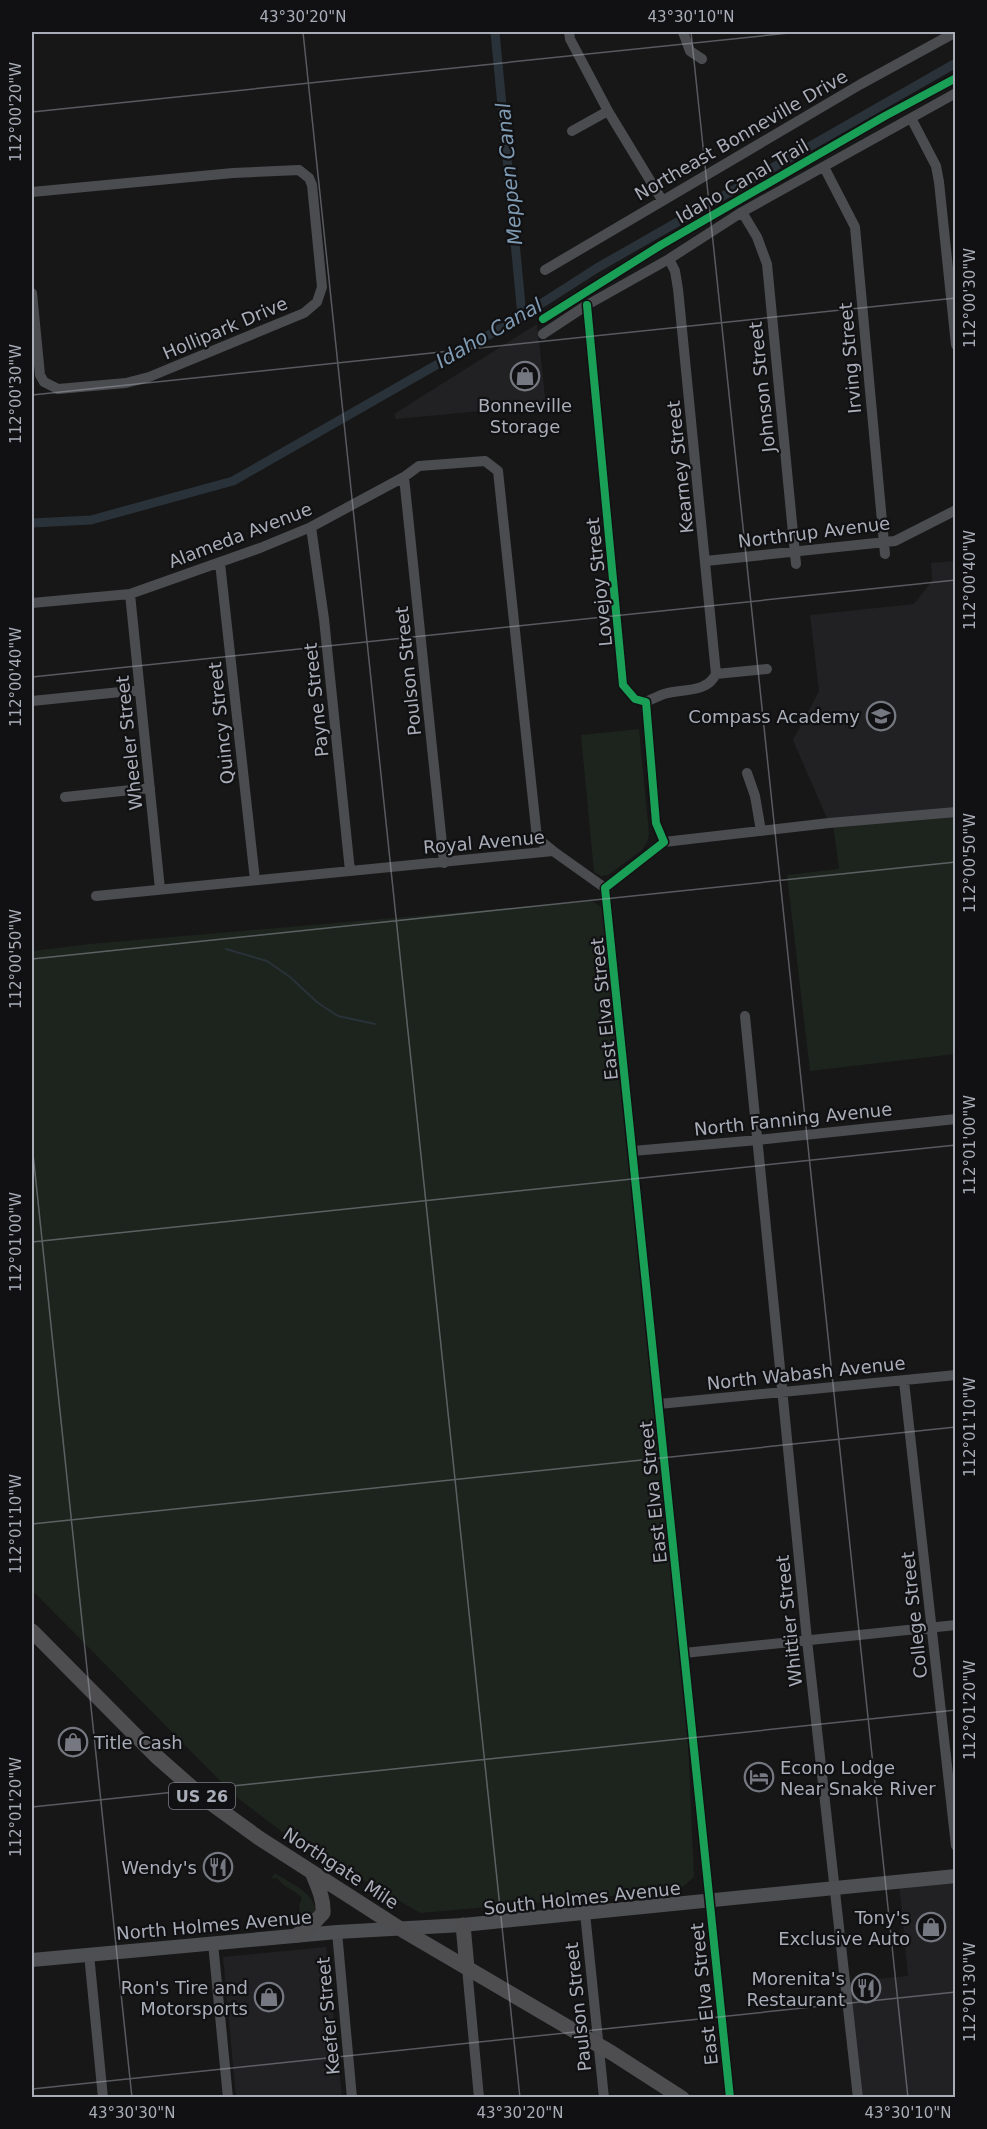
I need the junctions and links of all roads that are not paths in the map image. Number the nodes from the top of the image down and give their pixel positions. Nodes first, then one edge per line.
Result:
1 (569, 32) edge
2 (683, 32) edge
3 (956, 32) edge
4 (702, 59) dead end
5 (956, 93) edge
6 (608, 111) junction
7 (911, 118) junction
8 (572, 131) dead end
9 (824, 167) junction
10 (32, 192) edge
11 (662, 200) junction
12 (742, 212) junction
13 (669, 259) junction
14 (545, 270) dead end
15 (32, 293) edge
16 (587, 305) junction
17 (543, 334) dead end
18 (956, 345) edge
19 (404, 477) junction
20 (956, 510) edge
21 (311, 527) junction
22 (884, 548) junction
23 (795, 552) junction
24 (706, 561) junction
25 (220, 563) junction
26 (796, 564) dead end
27 (130, 594) junction
28 (32, 603) edge
29 (767, 669) dead end
30 (716, 674) junction
31 (140, 690) junction
32 (32, 701) edge
33 (646, 702) junction
34 (747, 773) dead end
35 (150, 788) junction
36 (65, 796) dead end
37 (956, 812) edge
38 (761, 831) junction
39 (664, 842) junction
40 (553, 851) junction
41 (444, 863) junction
42 (350, 871) junction
43 (255, 880) junction
44 (605, 888) junction
45 (160, 889) junction
46 (96, 896) dead end
47 (746, 1016) dead end
48 (956, 1119) edge
49 (758, 1140) junction
50 (633, 1151) junction
51 (956, 1375) edge
52 (904, 1381) junction
53 (783, 1392) junction
54 (659, 1404) junction
55 (956, 1625) edge
56 (932, 1627) junction
57 (32, 1631) edge
58 (807, 1640) junction
59 (684, 1653) junction
60 (956, 1846) edge
61 (312, 1872) junction
62 (956, 1876) edge
63 (834, 1889) junction
64 (709, 1901) junction
65 (585, 1913) junction
66 (463, 1925) junction
67 (399, 1928) junction
68 (337, 1932) junction
69 (297, 1935) junction
70 (213, 1942) junction
71 (89, 1954) junction
72 (32, 1960) edge
73 (467, 1968) junction
74 (598, 2045) junction
75 (730, 2096) edge
76 (103, 2097) edge
77 (228, 2097) edge
78 (352, 2097) edge
79 (479, 2097) edge
80 (604, 2097) edge
81 (682, 2097) edge
82 (858, 2097) edge

1 - 6 street
2 - 4 street
3 - 11 street, Northeast Bonneville Drive
5 - 7 street
6 - 8 street
6 - 11 street
7 - 9 street
7 - 18 street
9 - 12 street
9 - 22 street, Irving Street
10 - 15 street, Hollipark Drive
11 - 14 street, Northeast Bonneville Drive
12 - 13 street
12 - 23 street, Johnson Street
13 - 16 street
13 - 24 street, Kearney Street
16 - 17 street
16 - 33 street, Lovejoy Street
19 - 21 street, Alameda Avenue
19 - 40 street, Alameda Avenue
19 - 41 street, Poulson Street
20 - 22 street, Northrup Avenue
21 - 25 street, Alameda Avenue
21 - 42 street, Payne Street
22 - 23 street, Northrup Avenue
23 - 24 street, Northrup Avenue
23 - 26 street, Johnson Street
24 - 30 street, Kearney Street
25 - 27 street, Alameda Avenue
25 - 43 street, Quincy Street
27 - 28 street, Alameda Avenue
27 - 31 street, Wheeler Street
29 - 30 street
30 - 33 street
31 - 32 street
31 - 35 street, Wheeler Street
33 - 39 street
34 - 38 street
35 - 36 street
35 - 45 street, Wheeler Street
37 - 38 street
38 - 39 street
39 - 44 street
40 - 41 street, Royal Avenue
40 - 44 street, Royal Avenue
41 - 42 street, Royal Avenue
42 - 43 street, Royal Avenue
43 - 45 street, Royal Avenue
44 - 50 street, East Elva Street
45 - 46 street, Royal Avenue
47 - 49 street, Whittier Street
48 - 49 street, North Fanning Avenue
49 - 50 street, North Fanning Avenue
49 - 53 street, Whittier Street
50 - 54 street, East Elva Street
51 - 52 street, North Wabash Avenue
52 - 53 street, North Wabash Avenue
52 - 56 street, College Street
53 - 54 street, North Wabash Avenue
53 - 58 street, Whittier Street
54 - 59 street, East Elva Street
55 - 56 street
56 - 58 street
56 - 60 street, College Street
57 - 61 highway, Northgate Mile / US 26
58 - 59 street
58 - 63 street, Whittier Street
59 - 64 street, East Elva Street
61 - 67 highway, Northgate Mile / US 26
61 - 69 highway
62 - 63 main road, South Holmes Avenue
63 - 64 main road, South Holmes Avenue
63 - 82 street, Whittier Street
64 - 65 main road, South Holmes Avenue
64 - 75 street, East Elva Street
65 - 66 main road, South Holmes Avenue
65 - 74 street, Paulson Street
66 - 67 main road, South Holmes Avenue
66 - 73 highway
67 - 68 main road, North Holmes Avenue
67 - 73 highway, Northgate Mile / US 26
68 - 69 main road, North Holmes Avenue
68 - 78 street, Keefer Street
69 - 70 main road, North Holmes Avenue
70 - 71 main road, North Holmes Avenue
70 - 77 street
71 - 72 main road, North Holmes Avenue
71 - 76 street
73 - 74 highway, Northgate Mile / US 26
73 - 79 street
74 - 80 street, Paulson Street
74 - 81 highway, Northgate Mile / US 26

